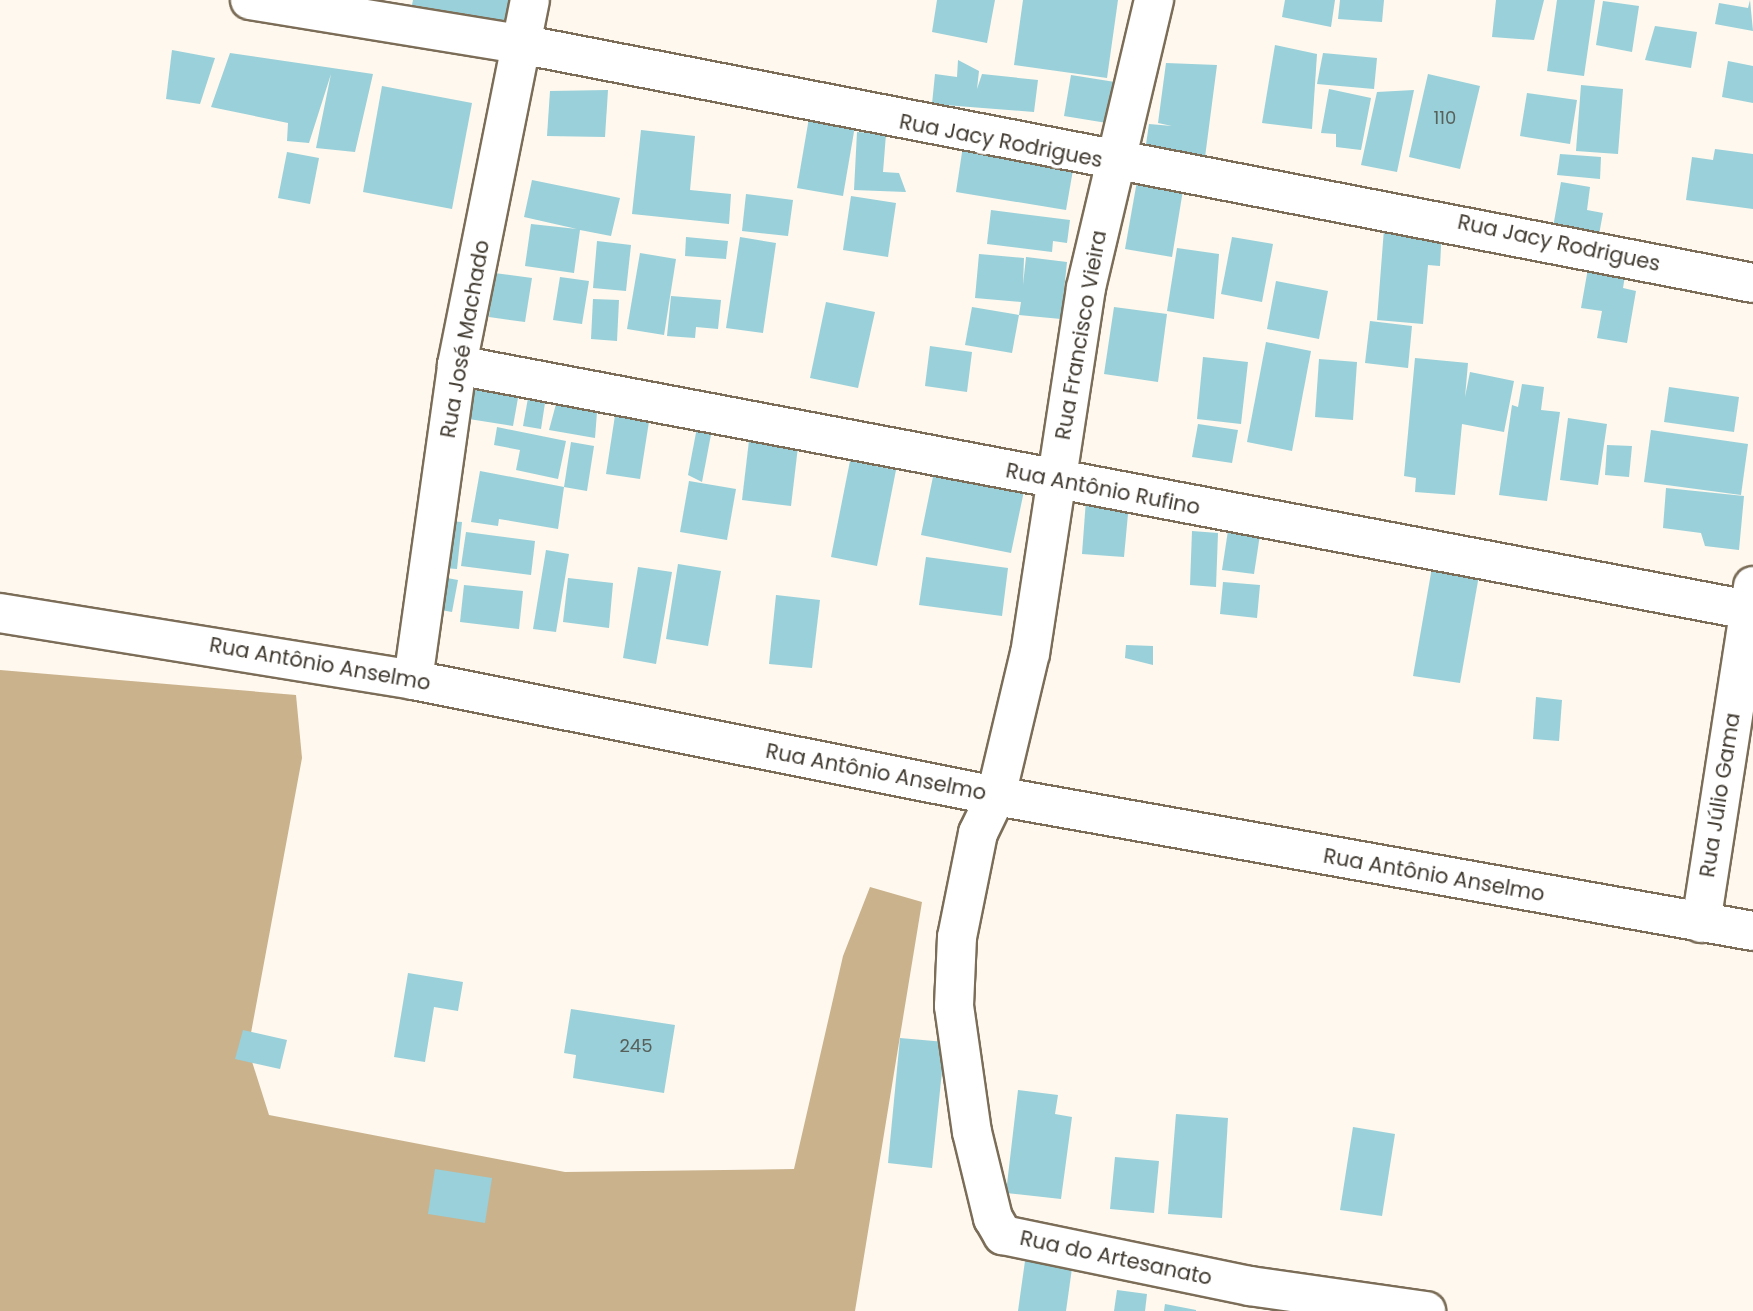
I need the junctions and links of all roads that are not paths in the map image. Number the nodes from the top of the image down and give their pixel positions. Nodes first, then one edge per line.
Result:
1 (250, 0) edge
2 (530, 0) edge
3 (1154, 0) edge
4 (520, 44) junction
5 (1114, 163) junction
6 (1753, 283) edge
7 (457, 365) junction
8 (1056, 480) junction
9 (1751, 597) edge
10 (0, 613) edge
11 (413, 680) junction
12 (996, 796) junction
13 (1701, 923) junction
14 (1753, 931) edge
15 (1426, 1311) edge

1 - 4 street, Rua Jacy Rodrigues
2 - 4 street, Rua José Machado
3 - 5 street, Rua Francisco Vieira
4 - 5 street, Rua Jacy Rodrigues
4 - 7 street, Rua José Machado
5 - 6 street, Rua Jacy Rodrigues
5 - 8 street, Rua Francisco Vieira
7 - 8 street, Rua Antônio Rufino
7 - 11 street, Rua José Machado
8 - 9 street, Rua Antônio Rufino
8 - 12 street, Rua Francisco Vieira
9 - 13 street, Rua Júlio Gama
10 - 11 street, Rua Antônio Anselmo
11 - 12 street, Rua Antônio Anselmo
12 - 13 street, Rua Antônio Anselmo
12 - 15 street, Rua do Artesanato
13 - 14 street, Rua Antônio Anselmo

